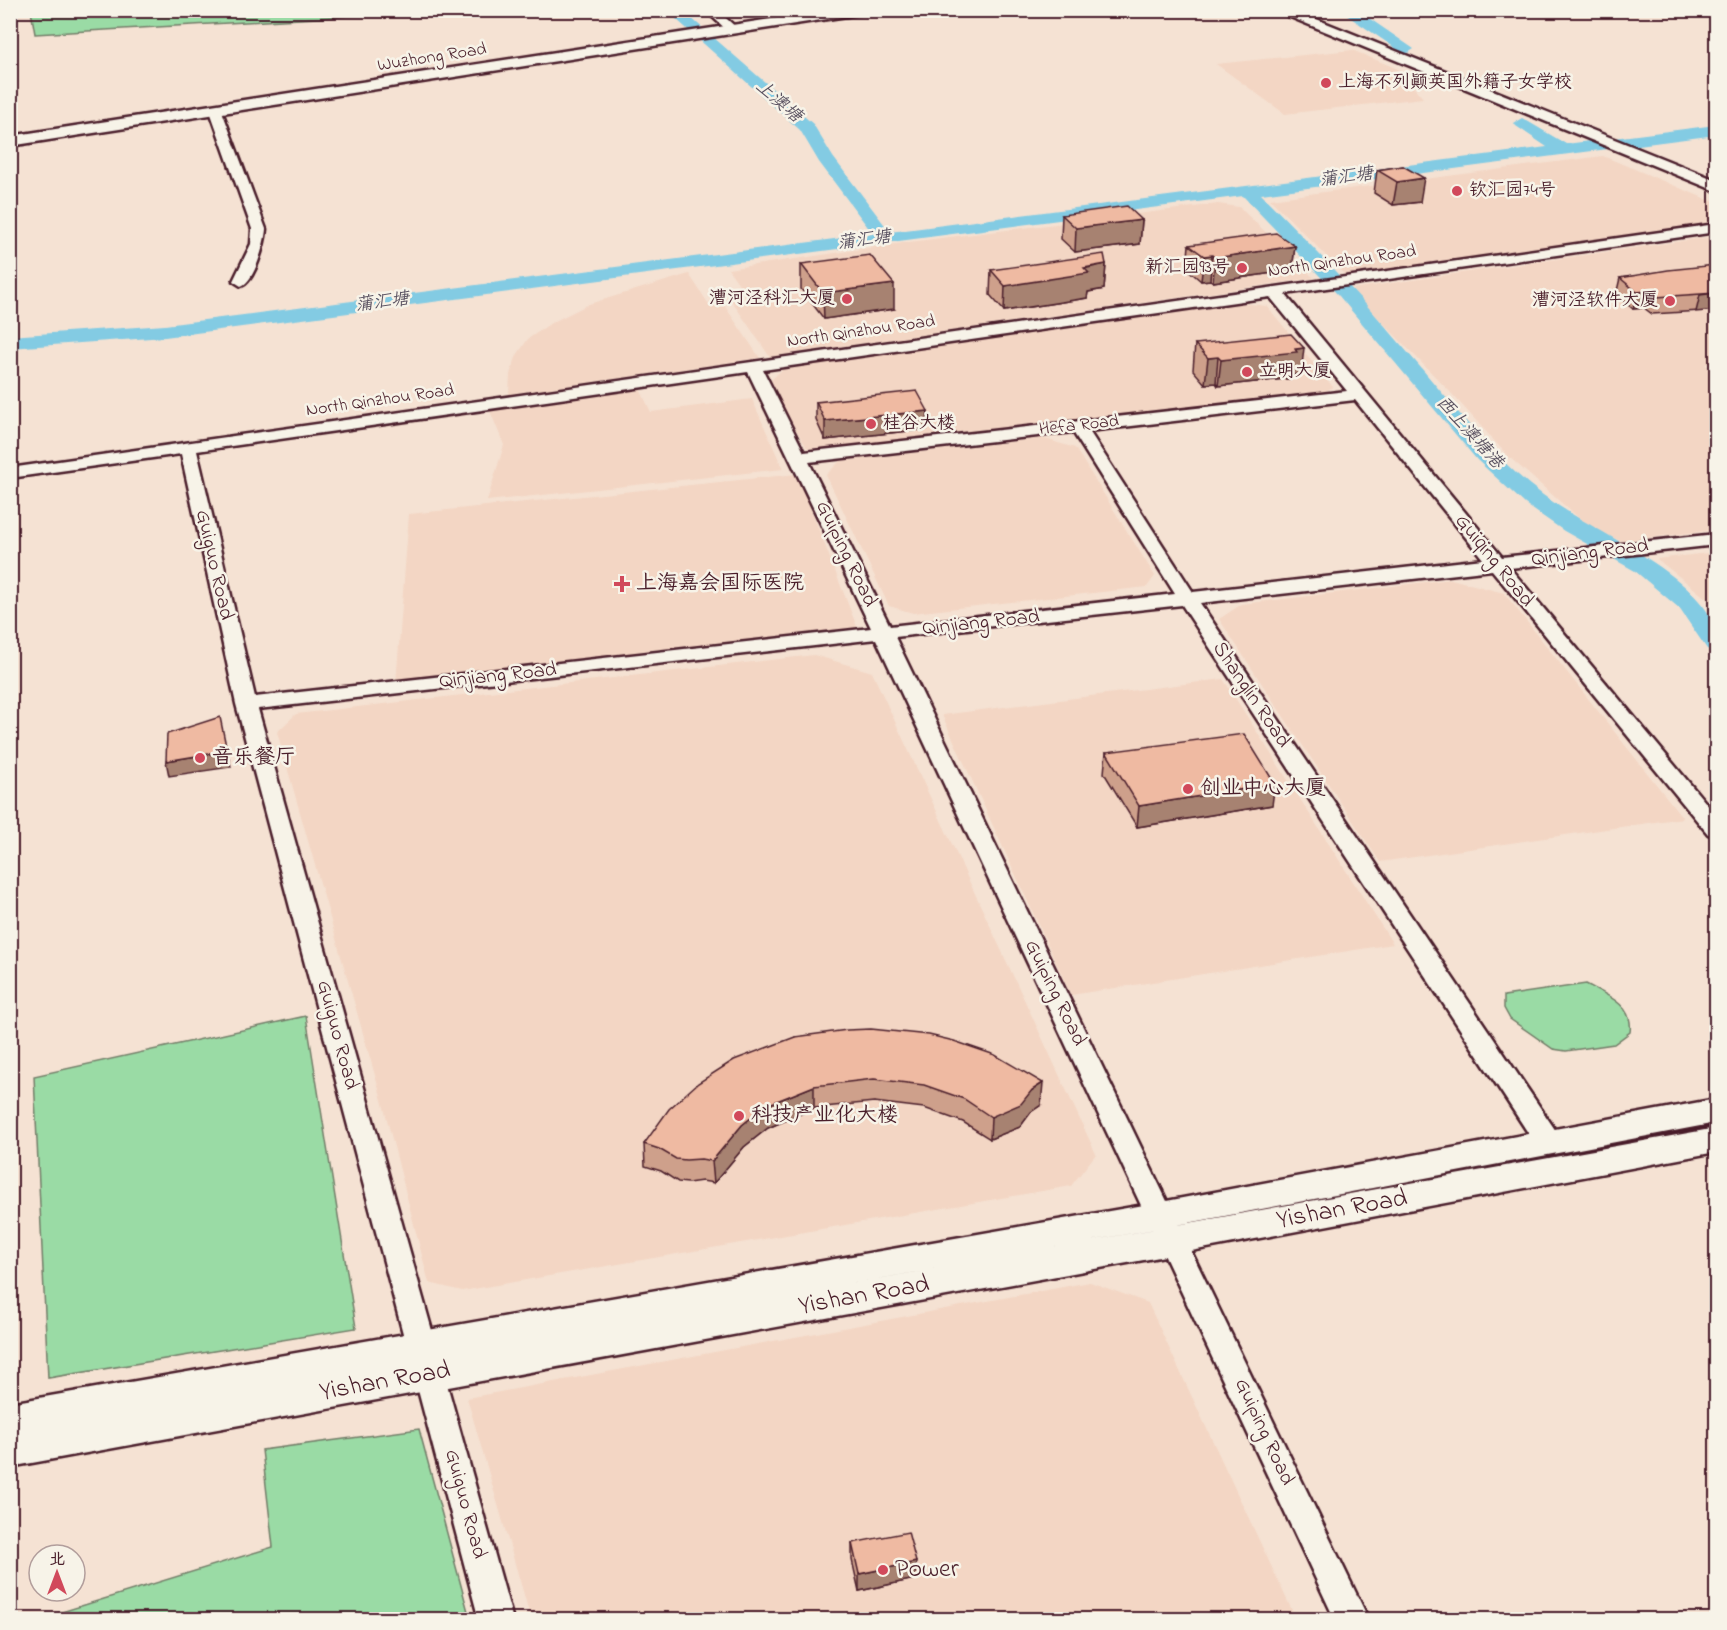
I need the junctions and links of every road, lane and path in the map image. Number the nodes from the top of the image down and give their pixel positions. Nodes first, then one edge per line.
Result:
1 (710, 10) edge
2 (860, 10) edge
3 (1280, 10) edge
4 (726, 31) junction
5 (216, 111) junction
6 (10, 141) edge
7 (1716, 186) edge
8 (1716, 228) edge
9 (242, 281) dead end
10 (1274, 291) junction
11 (754, 368) junction
12 (1359, 395) junction
13 (1078, 427) junction
14 (188, 448) junction
15 (800, 458) junction
16 (10, 473) edge
17 (1716, 539) edge
18 (1497, 564) junction
19 (1188, 599) junction
20 (884, 634) junction
21 (246, 704) junction
22 (1716, 829) edge
23 (1716, 1111) edge
24 (1716, 1140) edge
25 (1548, 1141) junction
26 (1167, 1228) junction
27 (425, 1361) junction
28 (10, 1419) edge
29 (10, 1450) edge
30 (496, 1620) edge
31 (1352, 1620) edge

1 - 4 street
2 - 4 main road, Wuzhong Road
3 - 7 main road
4 - 5 main road, Wuzhong Road
5 - 6 main road, Wuzhong Road
5 - 9 street
8 - 10 street, North Qinzhou Road
10 - 11 street, North Qinzhou Road
10 - 12 street, Guiqing Road
11 - 14 street, North Qinzhou Road
11 - 15 street, Guiping Road
12 - 13 street, Hefa Road
12 - 18 street, Guiqing Road
13 - 15 street, Hefa Road
13 - 19 street, Shanglin Road
14 - 16 street, North Qinzhou Road
14 - 21 street, Guiguo Road
15 - 20 street, Guiping Road
17 - 18 street, Qinjiang Road
18 - 19 street, Qinjiang Road
18 - 22 street, Guiqing Road
19 - 20 street, Qinjiang Road
19 - 25 street, Shanglin Road
20 - 21 street, Qinjiang Road
20 - 26 street, Guiping Road
21 - 27 street, Guiguo Road
23 - 25 main road, Yishan Road
24 - 26 main road, Yishan Road
25 - 26 main road, Yishan Road
26 - 27 main road, Yishan Road
26 - 31 street, Guiping Road
27 - 28 main road, Yishan Road
27 - 29 main road, Yishan Road
27 - 30 street, Guiguo Road

